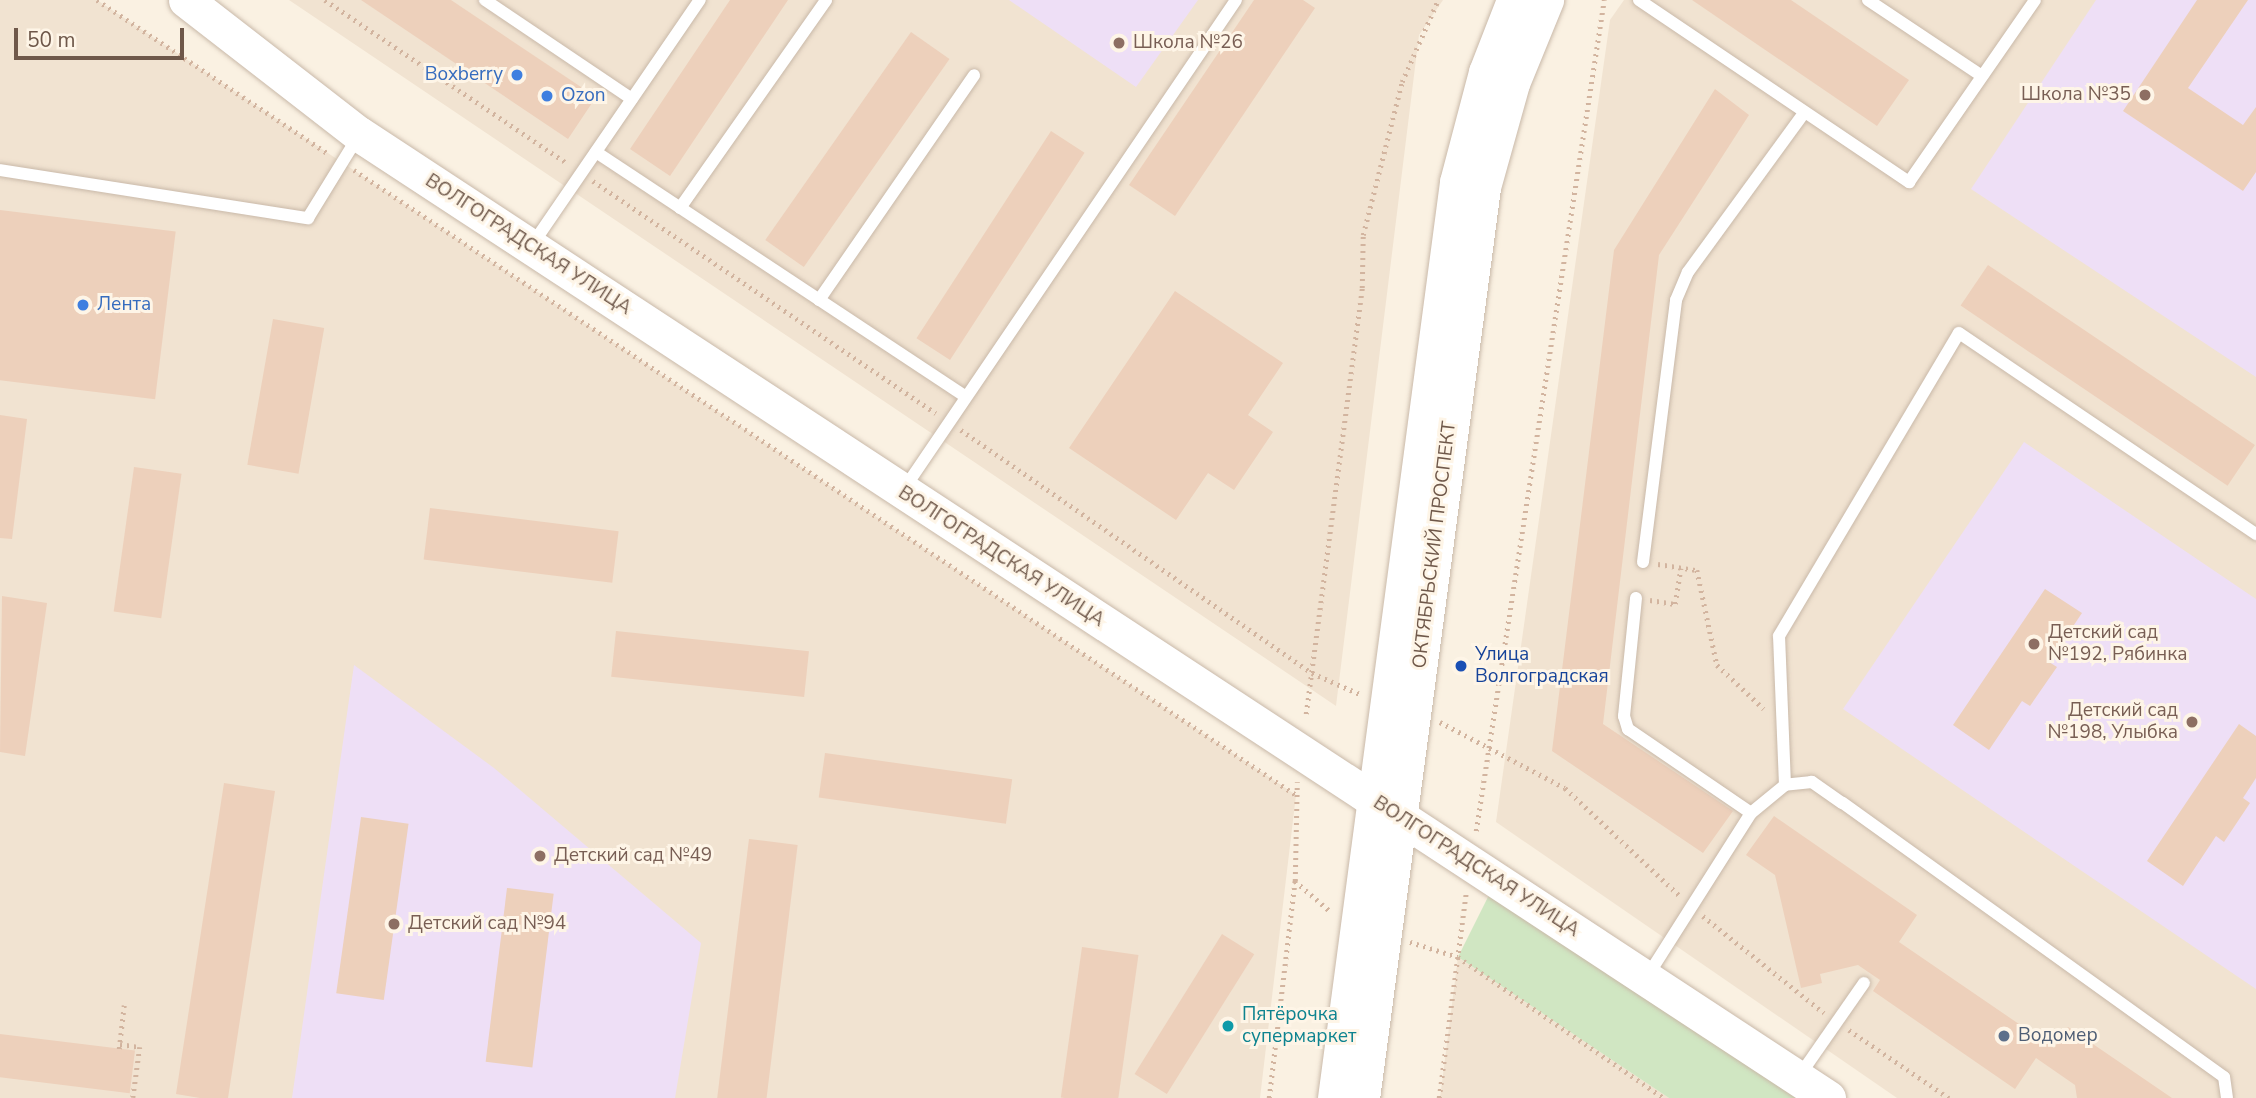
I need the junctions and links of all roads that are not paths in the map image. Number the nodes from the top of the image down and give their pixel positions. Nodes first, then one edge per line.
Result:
1 (186, 0) edge
2 (485, 0) edge
3 (700, 0) edge
4 (826, 0) edge
5 (1236, 0) edge
6 (1514, 0) edge
7 (1546, 0) edge
8 (1639, 0) edge
9 (1868, 0) edge
10 (2035, 0) edge
11 (974, 75) dead end
12 (1982, 76) junction
13 (632, 99) junction
14 (1804, 113) junction
15 (351, 148) junction
16 (596, 152) junction
17 (0, 170) edge
18 (680, 208) junction
19 (531, 247) junction
20 (819, 300) junction
21 (964, 396) junction
22 (902, 492) junction
23 (2256, 534) edge
24 (1643, 562) road end
25 (1636, 598) road end
26 (1785, 785) junction
27 (1385, 807) junction
28 (1751, 813) junction
29 (1646, 978) junction
30 (1864, 983) dead end
31 (1798, 1078) junction
32 (1335, 1098) edge
33 (1362, 1098) edge
34 (1828, 1098) edge
35 (2227, 1098) edge

1 - 15 main road, ВОЛГОГРАДСКАЯ УЛИЦА
2 - 13 lane
3 - 13 lane
4 - 18 lane
5 - 21 lane
6 - 27 main road, ОКТЯБРЬСКИЙ ПРОСПЕКТ
7 - 27 main road, ОКТЯБРЬСКИЙ ПРОСПЕКТ
8 - 14 lane
9 - 12 lane
10 - 12 lane
11 - 20 lane
12 - 14 lane
13 - 16 lane
14 - 24 lane
15 - 17 lane
15 - 19 main road, ВОЛГОГРАДСКАЯ УЛИЦА
16 - 18 lane
16 - 19 lane
18 - 20 lane
19 - 22 main road, ВОЛГОГРАДСКАЯ УЛИЦА
20 - 21 lane
21 - 22 lane
22 - 27 main road, ВОЛГОГРАДСКАЯ УЛИЦА
23 - 26 lane
25 - 28 lane
26 - 28 lane
26 - 35 lane
27 - 29 main road, ВОЛГОГРАДСКАЯ УЛИЦА
27 - 32 main road, ОКТЯБРЬСКИЙ ПРОСПЕКТ
27 - 33 main road, ОКТЯБРЬСКИЙ ПРОСПЕКТ
28 - 29 lane
29 - 31 main road, ВОЛГОГРАДСКАЯ УЛИЦА
30 - 31 lane
31 - 34 main road, ВОЛГОГРАДСКАЯ УЛИЦА

